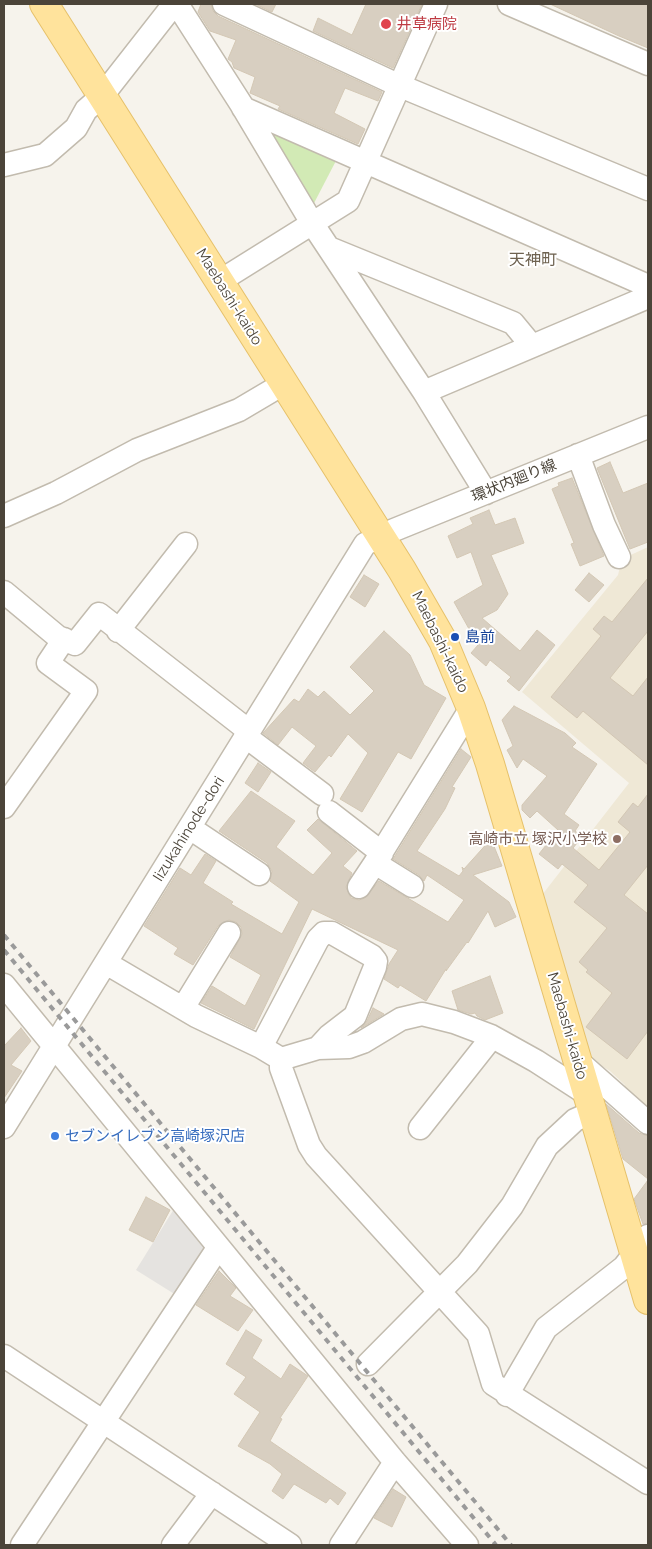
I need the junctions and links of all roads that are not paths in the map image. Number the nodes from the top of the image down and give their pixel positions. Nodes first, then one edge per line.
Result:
1 (44, 4) edge
2 (175, 4) edge
3 (224, 4) edge
4 (436, 4) edge
5 (509, 4) edge
6 (534, 9) edge
7 (648, 64) edge
8 (398, 85) junction
9 (102, 96) junction
10 (243, 108) junction
11 (367, 162) junction
12 (4, 165) edge
13 (648, 189) edge
14 (312, 223) junction
15 (329, 248) junction
16 (220, 281) junction
17 (648, 286) edge
18 (648, 297) edge
19 (532, 346) junction
20 (284, 384) junction
21 (424, 392) junction
22 (648, 427) edge
23 (578, 455) junction
24 (486, 494) junction
25 (4, 516) edge
26 (380, 537) junction
27 (186, 544) dead end
28 (619, 557) dead end
29 (4, 592) edge
30 (118, 631) junction
31 (64, 639) junction
32 (471, 708) junction
33 (247, 734) junction
34 (4, 807) edge
35 (190, 828) junction
36 (378, 858) junction
37 (259, 874) dead end
38 (412, 886) dead end
39 (359, 888) dead end
40 (229, 933) dead end
41 (106, 963) junction
42 (4, 985) edge
43 (183, 1008) junction
44 (492, 1037) junction
45 (54, 1045) junction
46 (262, 1047) junction
47 (318, 1048) junction
48 (281, 1060) junction
49 (578, 1061) junction
50 (590, 1103) junction
51 (6, 1119) edge
52 (648, 1123) edge
53 (420, 1128) dead end
54 (641, 1245) edge
55 (218, 1248) junction
56 (440, 1293) junction
57 (648, 1300) edge
58 (4, 1356) edge
59 (368, 1364) dead end
60 (508, 1395) junction
61 (104, 1422) junction
62 (395, 1462) junction
63 (648, 1483) edge
64 (212, 1493) junction
65 (22, 1545) edge
66 (174, 1545) edge
67 (290, 1545) edge
68 (341, 1545) edge
69 (467, 1545) edge

1 - 9 main road, Maebashi-kaido
2 - 9 street
2 - 10 street
3 - 8 street
4 - 8 street
5 - 6 street
6 - 7 street
8 - 11 street
8 - 13 street
9 - 12 street
9 - 16 main road, Maebashi-kaido
10 - 11 street
10 - 14 street
11 - 14 street
11 - 17 street
14 - 15 street
14 - 16 street
15 - 19 street
15 - 21 street
16 - 20 main road, Maebashi-kaido
18 - 19 street
19 - 21 street
20 - 25 street
20 - 26 main road, Maebashi-kaido
21 - 24 street
22 - 23 street, 環状内廻り線
23 - 24 street, 環状内廻り線
23 - 28 street
24 - 26 street, 環状内廻り線
26 - 32 main road, Maebashi-kaido
26 - 33 street, Iizukahinode-dori
27 - 30 street
29 - 31 street
30 - 31 street
30 - 33 street
31 - 34 street
32 - 36 street
32 - 49 main road, Maebashi-kaido
33 - 35 street, Iizukahinode-dori
33 - 36 street
35 - 37 street
35 - 41 street, Iizukahinode-dori
36 - 38 street
36 - 39 street
40 - 43 street
41 - 43 street
41 - 45 street, Iizukahinode-dori
42 - 45 street
43 - 46 street
44 - 47 street
44 - 50 street
44 - 53 street
45 - 51 street, Iizukahinode-dori
45 - 55 street
46 - 47 street
46 - 48 street
47 - 48 street
48 - 56 street
49 - 50 main road, Maebashi-kaido
49 - 52 street
50 - 54 main road, Maebashi-kaido
50 - 56 street
54 - 57 main road, Maebashi-kaido
54 - 60 street
55 - 61 street
55 - 62 street
56 - 59 street
56 - 60 street
58 - 61 street
60 - 63 street
61 - 64 street
61 - 65 street
62 - 68 street
62 - 69 street
64 - 66 street
64 - 67 street

